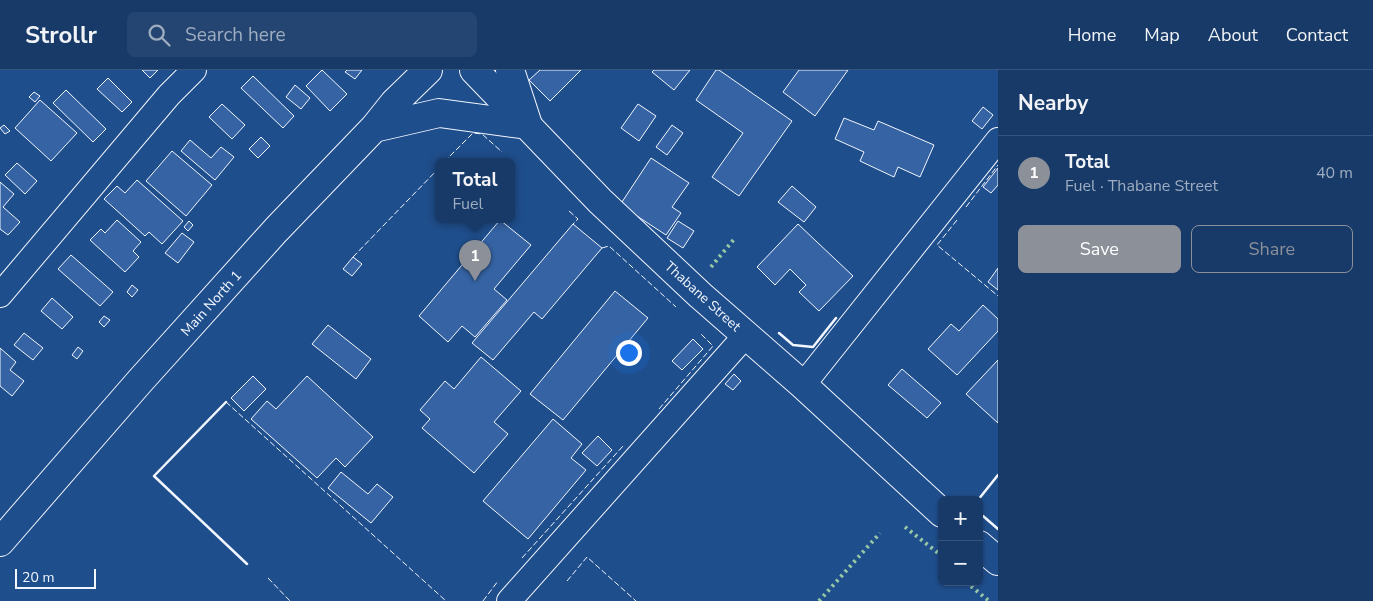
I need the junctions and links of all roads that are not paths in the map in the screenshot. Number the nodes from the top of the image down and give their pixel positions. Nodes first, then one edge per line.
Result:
1 (194, 70) edge
2 (428, 70) edge
3 (474, 70) edge
4 (510, 70) edge
5 (528, 125) junction
6 (374, 128) junction
7 (998, 140) edge
8 (0, 295) edge
9 (746, 335) junction
10 (803, 385) junction
11 (938, 509) edge
12 (0, 542) edge
13 (983, 548) edge
14 (998, 561) edge
15 (508, 601) edge

1 - 8 street
2 - 6 main road, Main North 1
3 - 5 main road, Thabane Street
4 - 5 main road
5 - 6 main road
5 - 9 main road, Thabane Street
6 - 12 main road, Main North 1
7 - 10 street
9 - 10 main road, Thabane Street
9 - 15 street
10 - 11 main road, Thabane Street
13 - 14 main road

